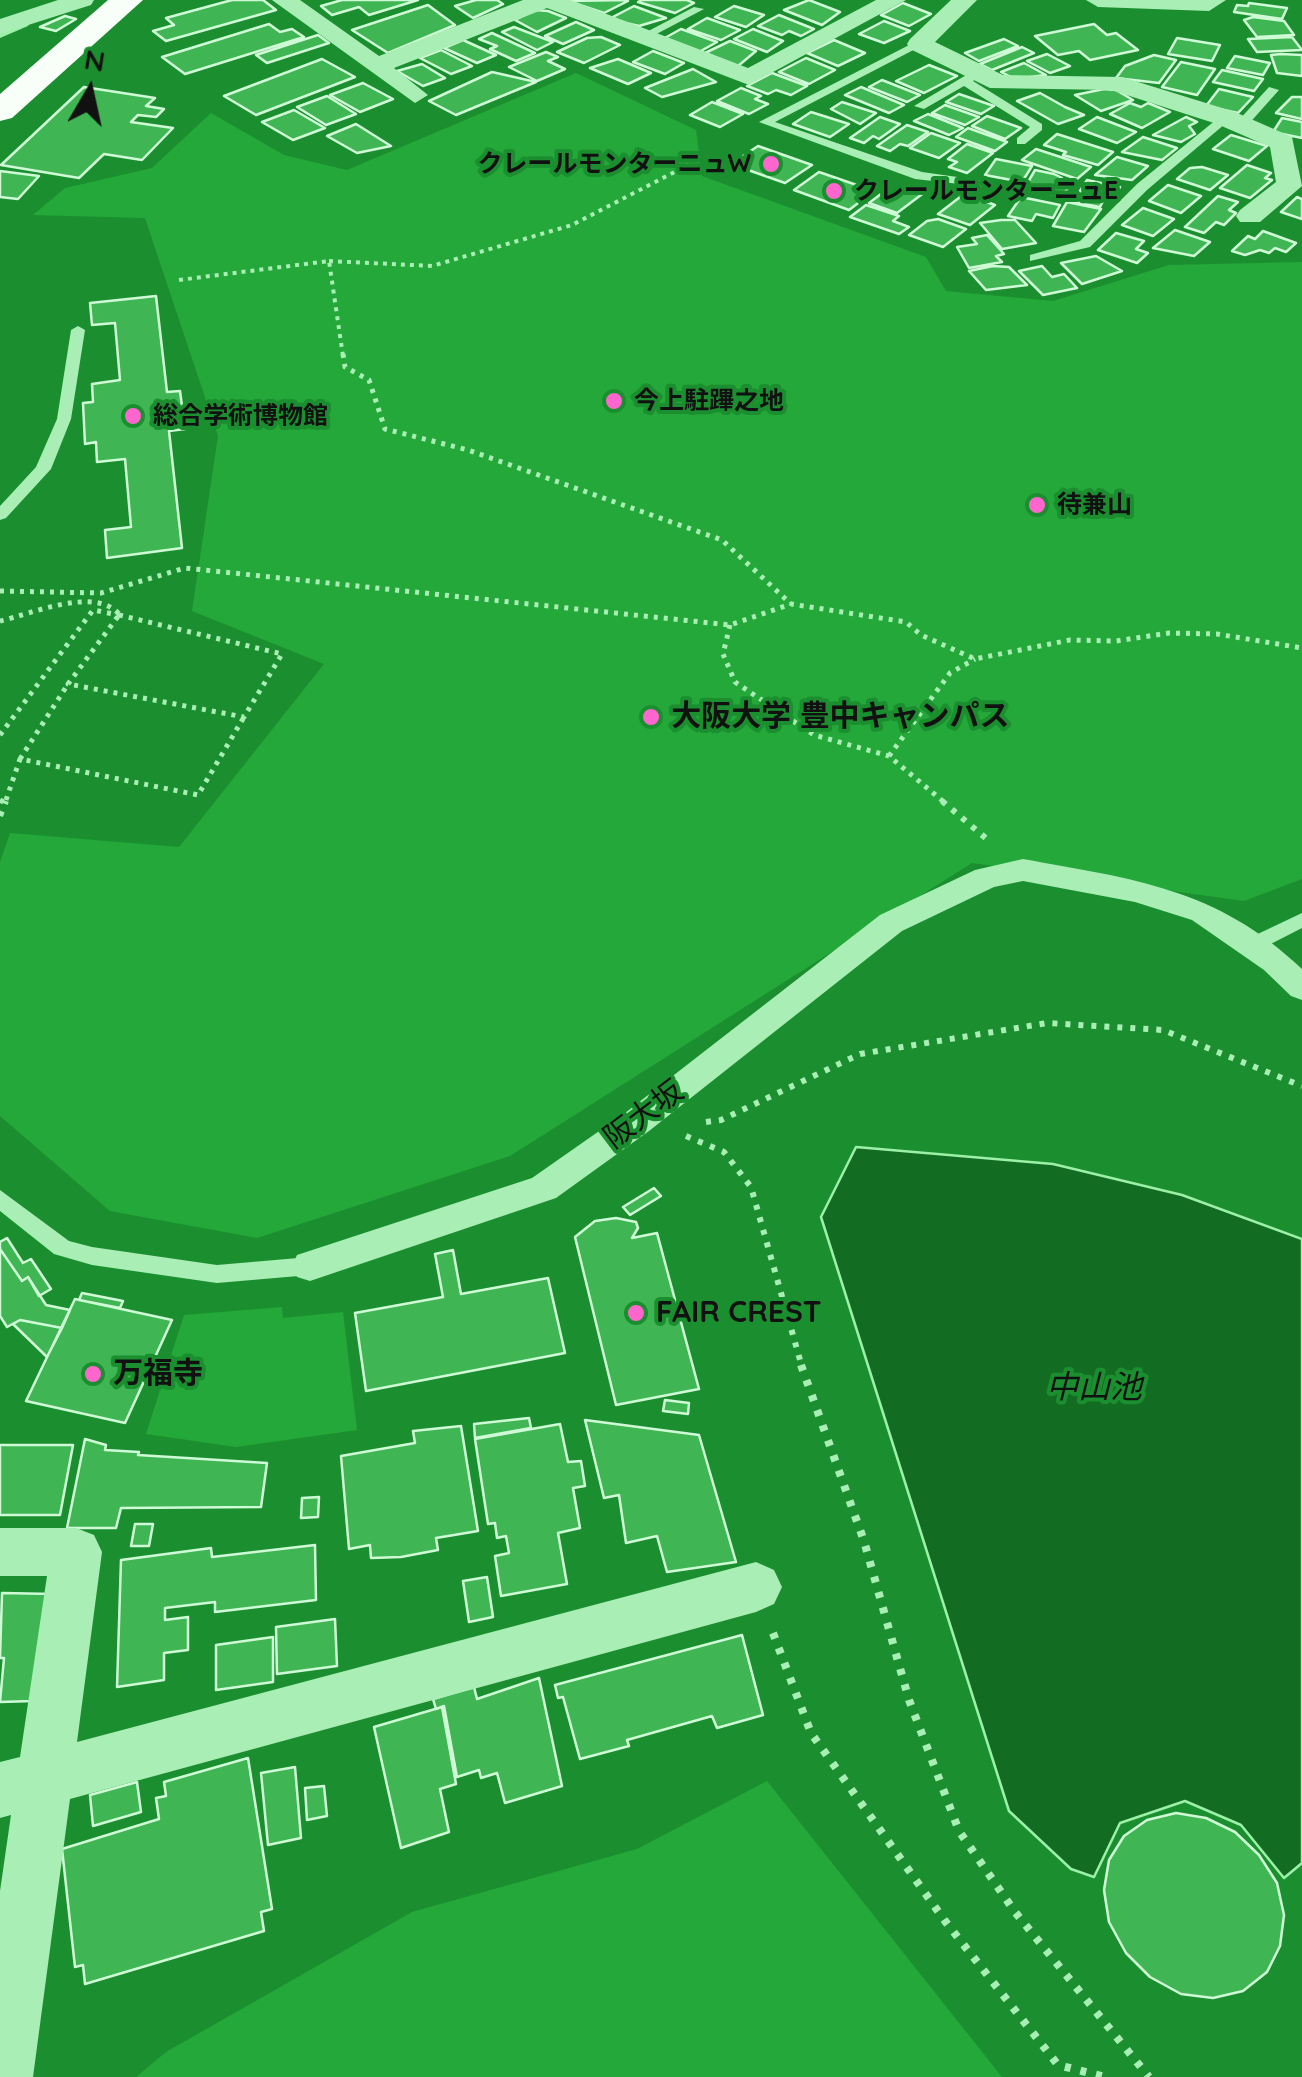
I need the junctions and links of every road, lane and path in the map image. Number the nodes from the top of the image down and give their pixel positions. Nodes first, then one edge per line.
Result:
1 (82, 0) edge
2 (126, 0) edge
3 (284, 0) edge
4 (546, 0) edge
5 (894, 0) edge
6 (966, 0) edge
7 (1214, 0) edge
8 (1110, 1) edge
9 (698, 9) dead end
10 (0, 27) edge
11 (643, 37) junction
12 (920, 44) junction
13 (376, 66) junction
14 (971, 77) junction
15 (1273, 90) dead end
16 (415, 95) dead end
17 (920, 106) dead end
18 (0, 111) edge
19 (1234, 121) junction
20 (1022, 141) dead end
21 (688, 165) dead end
22 (980, 184) dead end
23 (1250, 216) dead end
24 (1035, 258) dead end
25 (329, 261) junction
26 (179, 280) dead end
27 (78, 330) dead end
28 (0, 514) edge
29 (0, 591) edge
30 (792, 604) junction
31 (119, 614) junction
32 (0, 621) edge
33 (730, 625) junction
34 (1302, 648) edge
35 (974, 658) junction
36 (68, 684) junction
37 (244, 717) junction
38 (0, 735) edge
39 (889, 756) junction
40 (20, 759) junction
41 (3, 800) edge
42 (0, 816) edge
43 (1023, 870) junction
44 (1302, 920) edge
45 (1252, 945) junction
46 (1302, 988) edge
47 (1302, 1086) edge
48 (637, 1122) junction
49 (670, 1129) junction
50 (0, 1198) edge
51 (310, 1266) joint
52 (0, 1552) edge
53 (756, 1587) joint
54 (22, 1786) edge
55 (2, 2077) edge
56 (1105, 2077) edge
57 (1149, 2077) edge

1 - 10 street
2 - 18 highway
3 - 13 street
4 - 11 street
4 - 13 street
5 - 11 street
6 - 12 street
7 - 8 street
9 - 11 lane
12 - 14 street
12 - 22 lane
13 - 16 street
14 - 17 lane
14 - 19 street
14 - 20 lane
15 - 19 lane
19 - 23 street
19 - 24 lane
21 - 25 path
25 - 26 path
25 - 30 path
27 - 28 lane
29 - 33 path
30 - 33 path
30 - 35 path
31 - 32 path
31 - 36 path
31 - 37 path
31 - 38 path
33 - 39 path
34 - 35 path
35 - 39 path
36 - 37 path
36 - 40 path
37 - 40 path
39 - 43 path
40 - 41 path
41 - 42 path
43 - 45 street, 阪大坂
43 - 48 street, 阪大坂
44 - 45 lane
45 - 46 street, 阪大坂
47 - 49 path
48 - 49 path
48 - 51 street, 阪大坂
49 - 57 path
50 - 51 lane, 阪大坂
52 - 54 street
53 - 54 street
53 - 56 path
54 - 55 street

